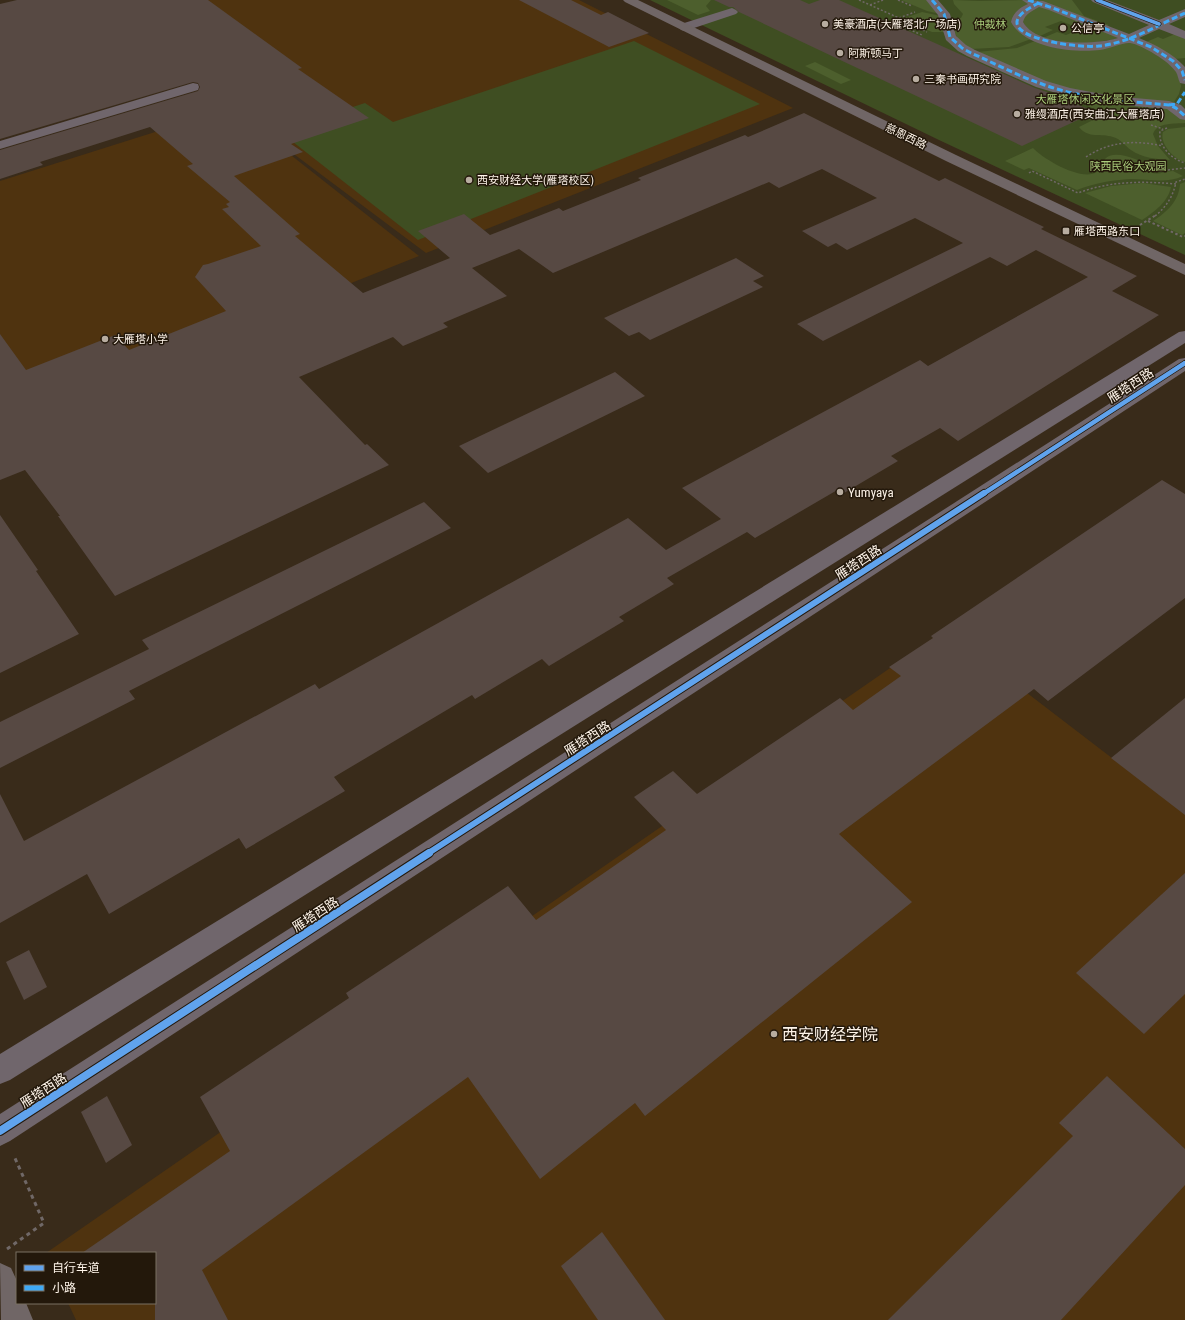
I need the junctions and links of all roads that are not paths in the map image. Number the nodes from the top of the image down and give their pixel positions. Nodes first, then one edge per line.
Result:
1 (629, 0) edge
2 (932, 0) edge
3 (1097, 0) edge
4 (1033, 1) edge
5 (732, 12) dead end
6 (1185, 13) edge
7 (1159, 24) junction
8 (685, 28) junction
9 (1185, 34) edge
10 (1128, 37) junction
11 (1185, 80) edge
12 (193, 87) dead end
13 (1182, 105) edge
14 (0, 144) edge
15 (1185, 270) edge
16 (1185, 336) edge
17 (1185, 363) edge
18 (0, 1070) edge
19 (1, 1130) edge
20 (0, 1279) edge
21 (17, 1320) edge

1 - 8 main road, 慈恩西路
2 - 13 street
3 - 7 street
4 - 10 street
4 - 10 street
5 - 8 street
6 - 7 street
7 - 9 street
7 - 10 street
8 - 15 main road, 慈恩西路
10 - 11 street
12 - 14 street
16 - 18 street, 雁塔西路
17 - 19 street, 雁塔西路
20 - 21 main road

